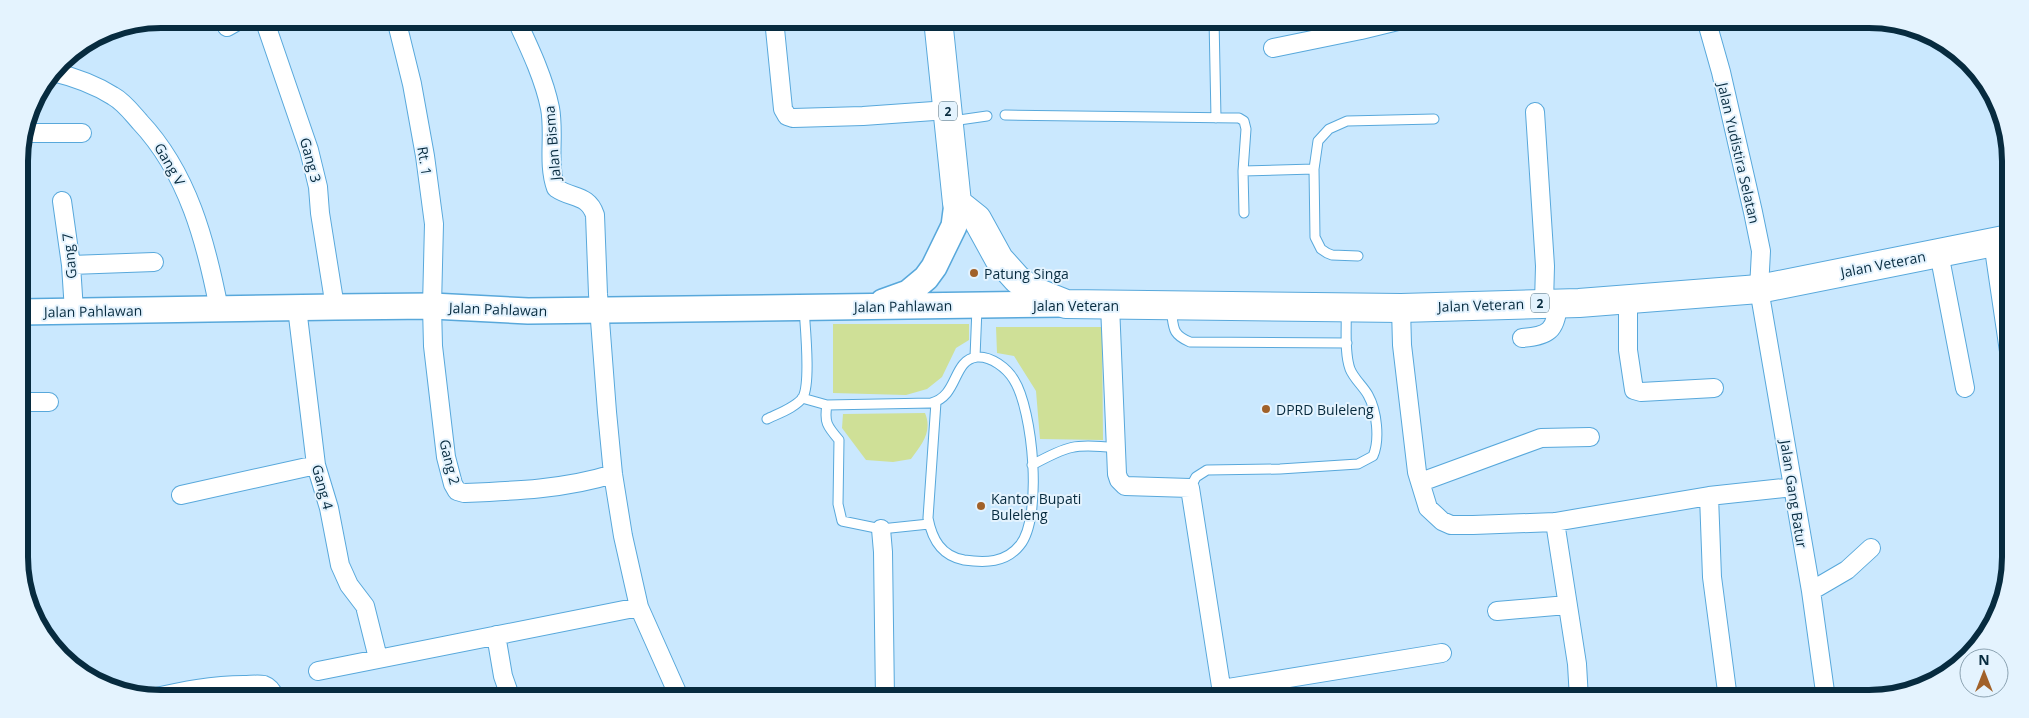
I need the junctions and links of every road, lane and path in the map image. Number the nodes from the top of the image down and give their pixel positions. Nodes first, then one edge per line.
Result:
1 (267, 27) edge
2 (398, 27) edge
3 (520, 27) edge
4 (775, 27) edge
5 (939, 27) edge
6 (1214, 27) edge
7 (1349, 27) edge
8 (1711, 27) edge
9 (1273, 48) dead end
10 (59, 74) edge
11 (1535, 112) dead end
12 (1005, 115) dead end
13 (949, 116) junction
14 (987, 116) dead end
15 (1216, 118) junction
16 (1434, 119) dead end
17 (31, 133) edge
18 (82, 133) dead end
19 (1314, 169) junction
20 (1243, 171) junction
21 (62, 202) dead end
22 (957, 203) junction
23 (1244, 214) dead end
24 (2001, 241) edge
25 (1939, 253) junction
26 (2002, 254) edge
27 (1358, 256) dead end
28 (154, 262) dead end
29 (71, 265) junction
30 (1759, 289) junction
31 (1628, 298) junction
32 (1066, 304) junction
33 (1551, 304) junction
34 (977, 305) junction
35 (1110, 305) junction
36 (432, 306) junction
37 (1171, 306) junction
38 (336, 307) junction
39 (866, 307) junction
40 (297, 308) junction
41 (804, 308) junction
42 (1346, 308) junction
43 (1400, 308) junction
44 (219, 309) junction
45 (600, 310) junction
46 (74, 311) junction
47 (28, 312) edge
48 (1522, 338) dead end
49 (1347, 343) junction
50 (975, 358) junction
51 (1714, 388) dead end
52 (1965, 388) dead end
53 (802, 398) junction
54 (27, 402) edge
55 (49, 402) dead end
56 (936, 402) junction
57 (828, 405) junction
58 (767, 419) dead end
59 (1590, 437) dead end
60 (1115, 448) junction
61 (1032, 464) junction
62 (316, 465) junction
63 (613, 474) junction
64 (1421, 482) junction
65 (1793, 487) junction
66 (1190, 488) junction
67 (181, 495) dead end
68 (1709, 496) junction
69 (1555, 522) junction
70 (929, 524) junction
71 (881, 528) junction
72 (1871, 548) dead end
73 (1811, 591) junction
74 (1567, 605) junction
75 (639, 607) junction
76 (1497, 611) dead end
77 (496, 635) junction
78 (1442, 653) dead end
79 (378, 658) junction
80 (318, 671) dead end
81 (230, 690) edge
82 (270, 690) edge
83 (508, 690) edge
84 (676, 690) edge
85 (885, 690) edge
86 (1221, 690) edge
87 (1243, 690) edge
88 (1578, 690) edge
89 (1727, 690) edge
90 (1825, 690) edge

1 - 38 street, Gang 3
2 - 36 street, Rt. 1
3 - 45 street, Jalan Bisma
4 - 13 street
5 - 13 highway, 2
6 - 15 lane
7 - 9 street
8 - 30 street, Jalan Yudistira Selatan
10 - 44 street, Gang V
11 - 33 street
12 - 15 lane
13 - 14 lane
13 - 22 highway, 2
15 - 20 lane
16 - 19 lane
17 - 18 street
19 - 20 lane
19 - 27 lane
20 - 23 lane
21 - 29 street, Gang 7
22 - 32 highway, 2
22 - 39 main road
24 - 25 highway, Jalan Veteran / 2
24 - 26 street
25 - 30 highway, Jalan Veteran / 2
25 - 52 street
28 - 29 street
29 - 46 street, Gang 7
30 - 31 highway, Jalan Veteran / 2
30 - 65 street, Jalan Gang Batur
31 - 33 highway, Jalan Veteran / 2
31 - 51 street
32 - 34 main road, Jalan Veteran
32 - 35 highway, Jalan Veteran / 2
33 - 43 highway, Jalan Veteran / 2
33 - 48 street
34 - 39 main road, Jalan Pahlawan
34 - 50 lane
35 - 37 highway, Jalan Veteran / 2
35 - 60 street
36 - 38 main road, Jalan Pahlawan
36 - 45 main road, Jalan Pahlawan
36 - 63 street, Gang 2
37 - 42 highway, Jalan Veteran / 2
37 - 49 lane
38 - 40 main road, Jalan Pahlawan
39 - 41 main road, Jalan Pahlawan
40 - 44 main road, Jalan Pahlawan
40 - 62 street, Gang 4
41 - 45 main road, Jalan Pahlawan
41 - 53 lane
42 - 43 highway, Jalan Veteran / 2
42 - 49 lane
43 - 64 street
44 - 46 main road, Jalan Pahlawan
45 - 63 street
46 - 47 main road, Jalan Pahlawan
49 - 66 lane
50 - 56 lane
50 - 61 lane
53 - 57 lane
53 - 58 lane
54 - 55 street
56 - 57 lane
56 - 70 lane
57 - 71 lane
59 - 64 street
60 - 61 lane
60 - 66 street
61 - 70 lane
62 - 67 street
62 - 79 street, Gang 4
63 - 75 street
64 - 69 street
65 - 68 street
65 - 73 street, Jalan Gang Batur
66 - 86 street
68 - 69 street
68 - 89 street
69 - 74 street
70 - 71 lane
71 - 85 street
72 - 73 street
73 - 90 street, Jalan Gang Batur
74 - 76 street
74 - 88 street
75 - 77 street
75 - 84 street
77 - 79 street
77 - 83 street
78 - 87 street
79 - 80 street
81 - 82 street

